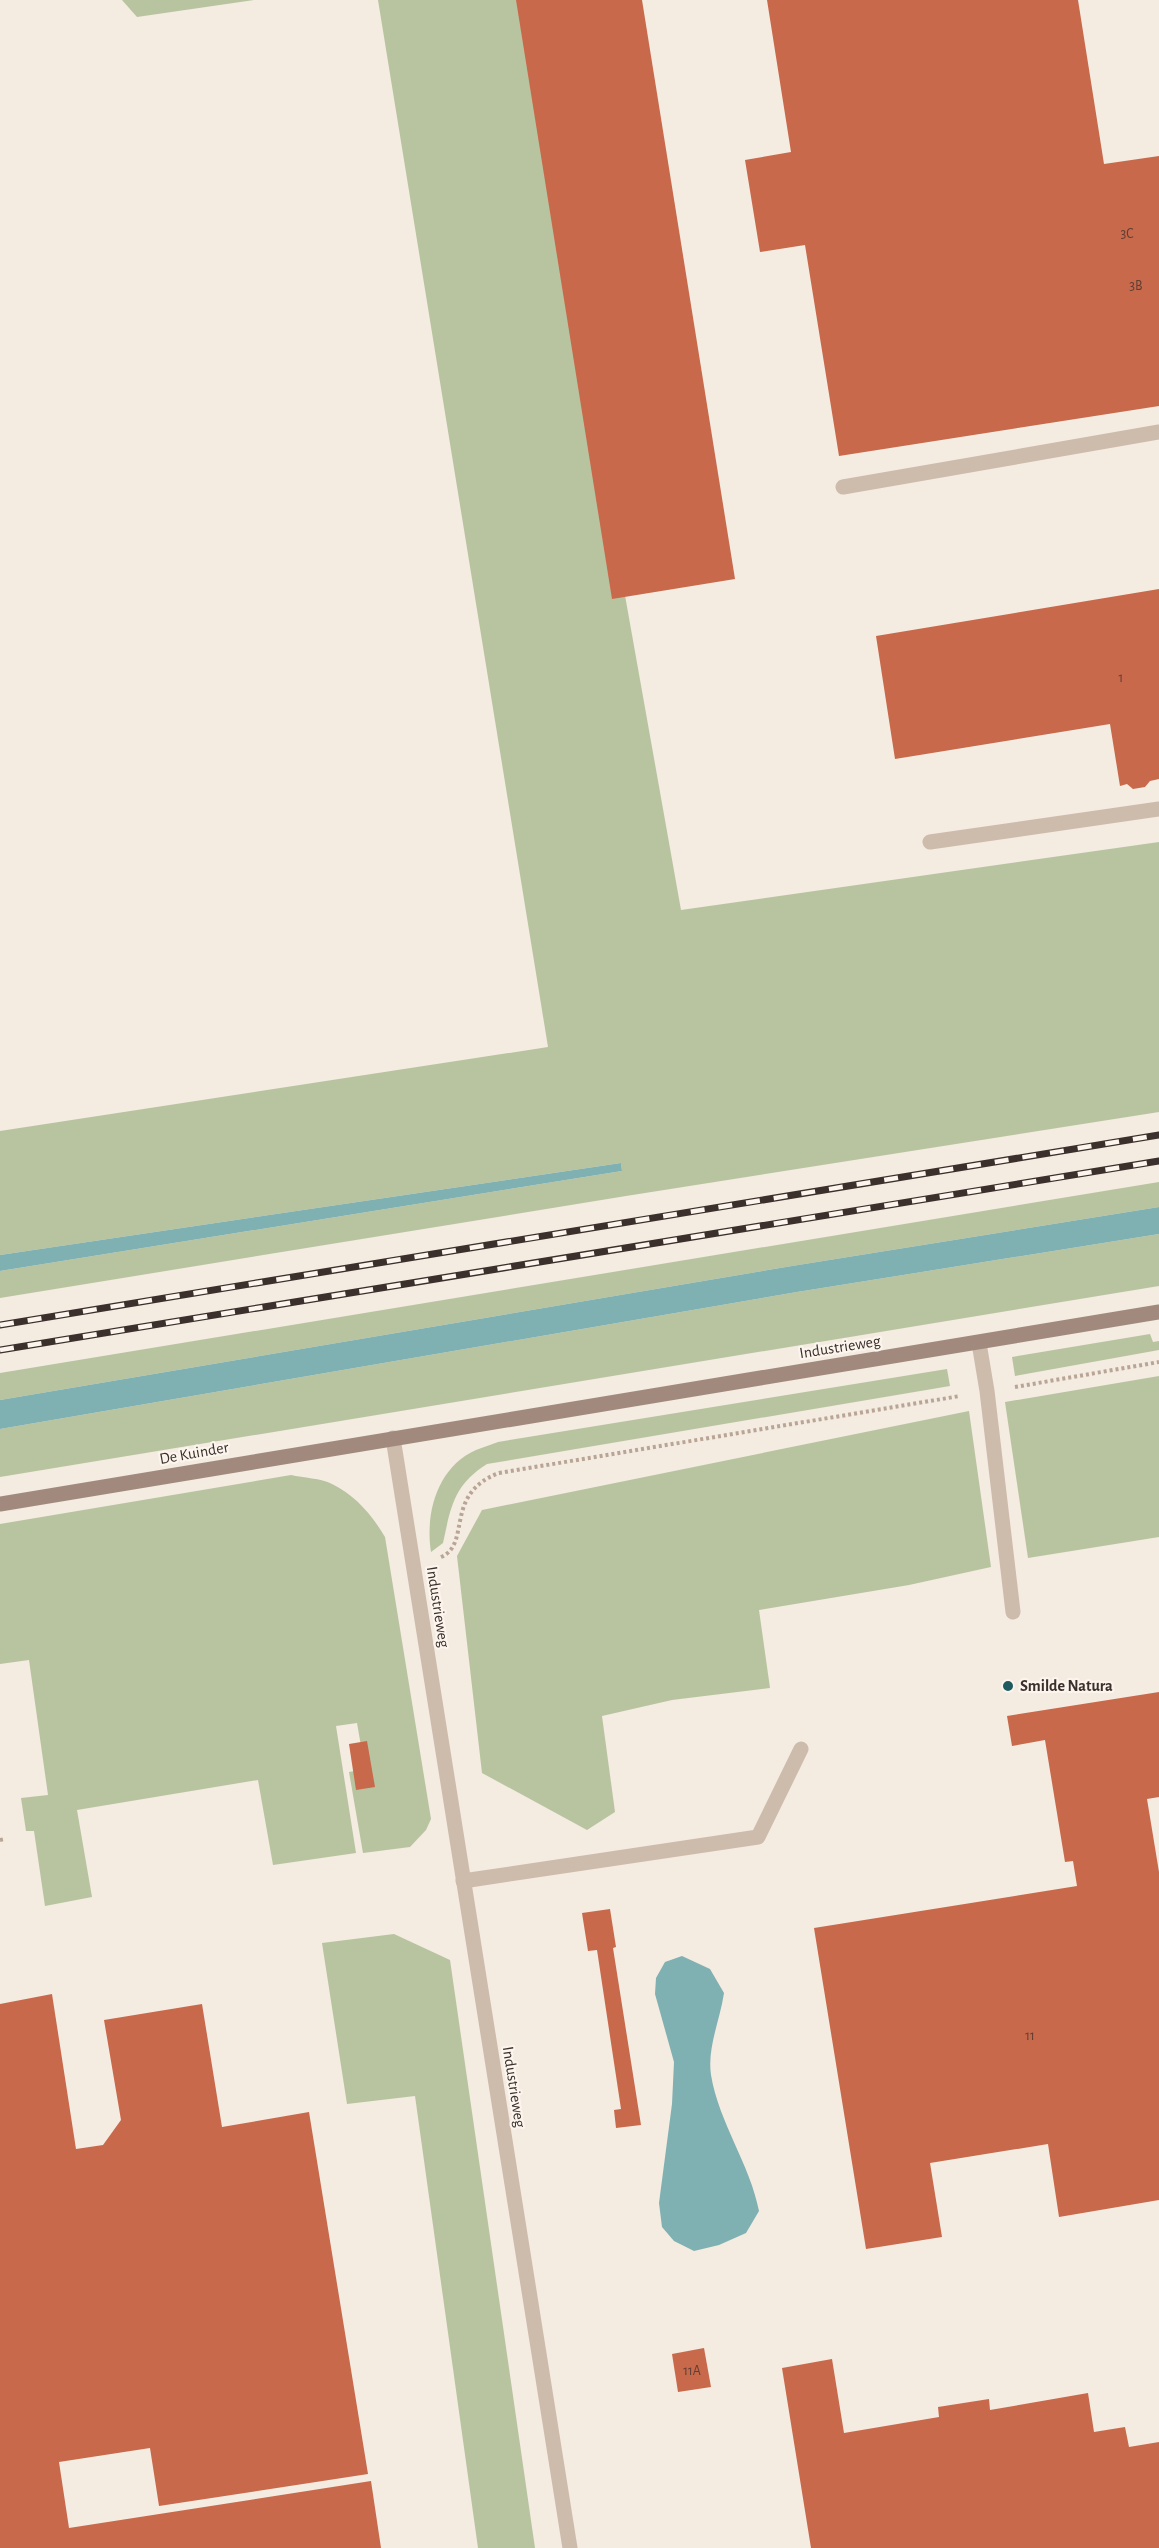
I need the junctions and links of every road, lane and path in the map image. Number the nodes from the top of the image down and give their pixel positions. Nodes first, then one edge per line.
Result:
1 (1159, 432) edge
2 (843, 487) dead end
3 (1159, 809) edge
4 (930, 842) dead end
5 (1159, 1312) edge
6 (980, 1343) junction
7 (1159, 1362) edge
8 (987, 1391) junction
9 (393, 1438) junction
10 (0, 1504) edge
11 (432, 1560) dead end
12 (1013, 1612) dead end
13 (801, 1749) dead end
14 (463, 1881) junction
15 (570, 2548) edge

1 - 2 street
3 - 4 street
5 - 6 main road, Industrieweg
6 - 8 street
6 - 9 main road, Industrieweg
7 - 8 path
8 - 11 path
8 - 12 street
9 - 10 main road, De Kuinder
9 - 14 street, Industrieweg
13 - 14 street
14 - 15 street, Industrieweg

